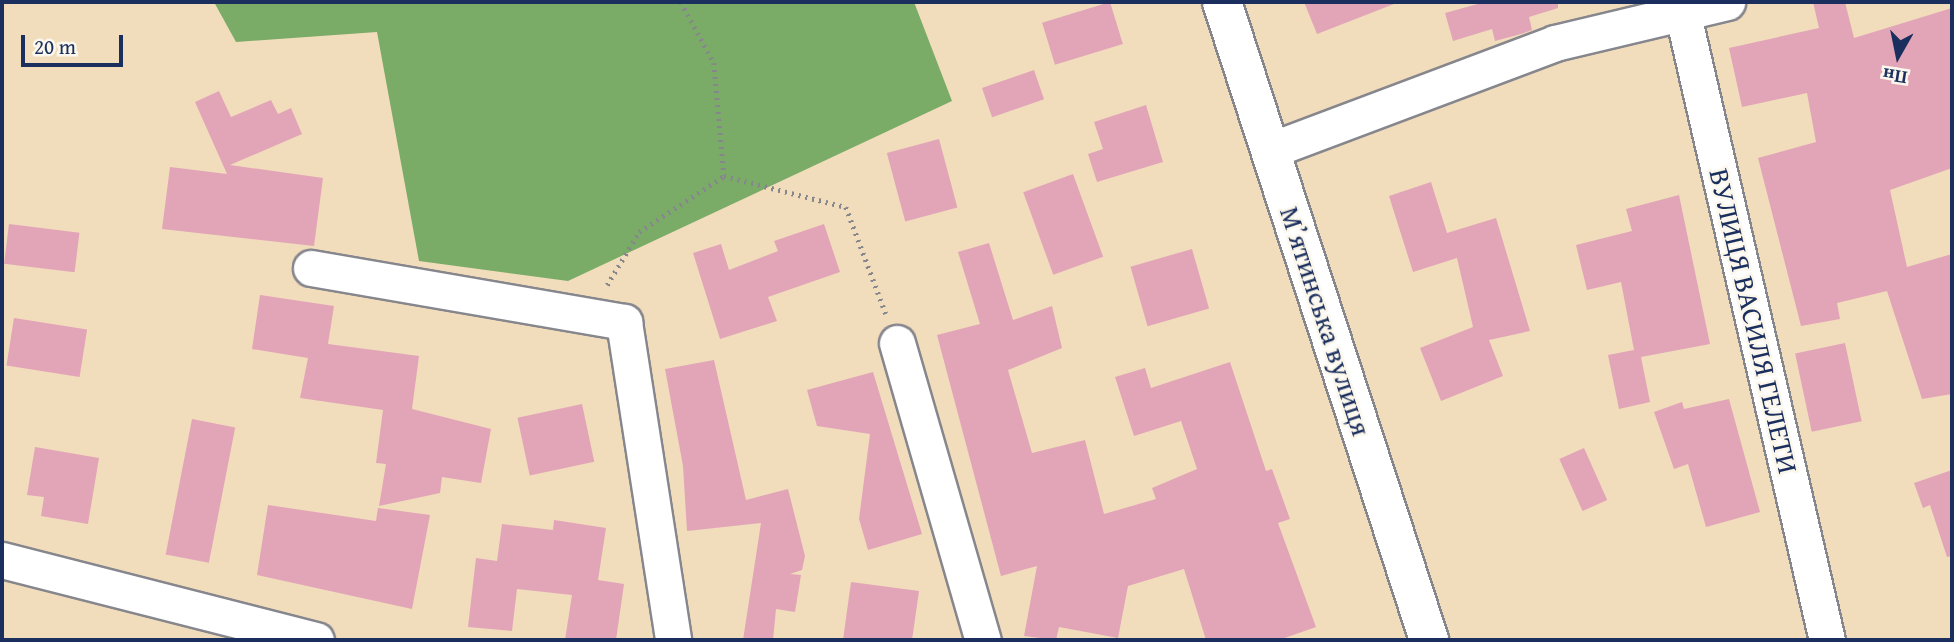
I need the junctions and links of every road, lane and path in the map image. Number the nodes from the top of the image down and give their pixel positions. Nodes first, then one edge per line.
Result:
1 (681, 2) edge
2 (1222, 2) edge
3 (1727, 2) edge
4 (1681, 7) edge
5 (1271, 150) junction
6 (723, 176) junction
7 (312, 268) dead end
8 (588, 315) junction
9 (897, 343) joint
10 (2, 560) edge
11 (316, 640) edge
12 (673, 640) edge
13 (983, 640) edge
14 (1429, 640) edge
15 (1827, 640) edge

1 - 6 path
2 - 5 street, Мʼятинська вулиця
3 - 4 street
4 - 5 street
4 - 15 street, ВУЛИЦЯ ВАСИЛЯ ГЕЛЕТИ
5 - 14 street, Мʼятинська вулиця
6 - 8 path
6 - 9 path
7 - 8 street
8 - 12 street
9 - 13 street
10 - 11 street

